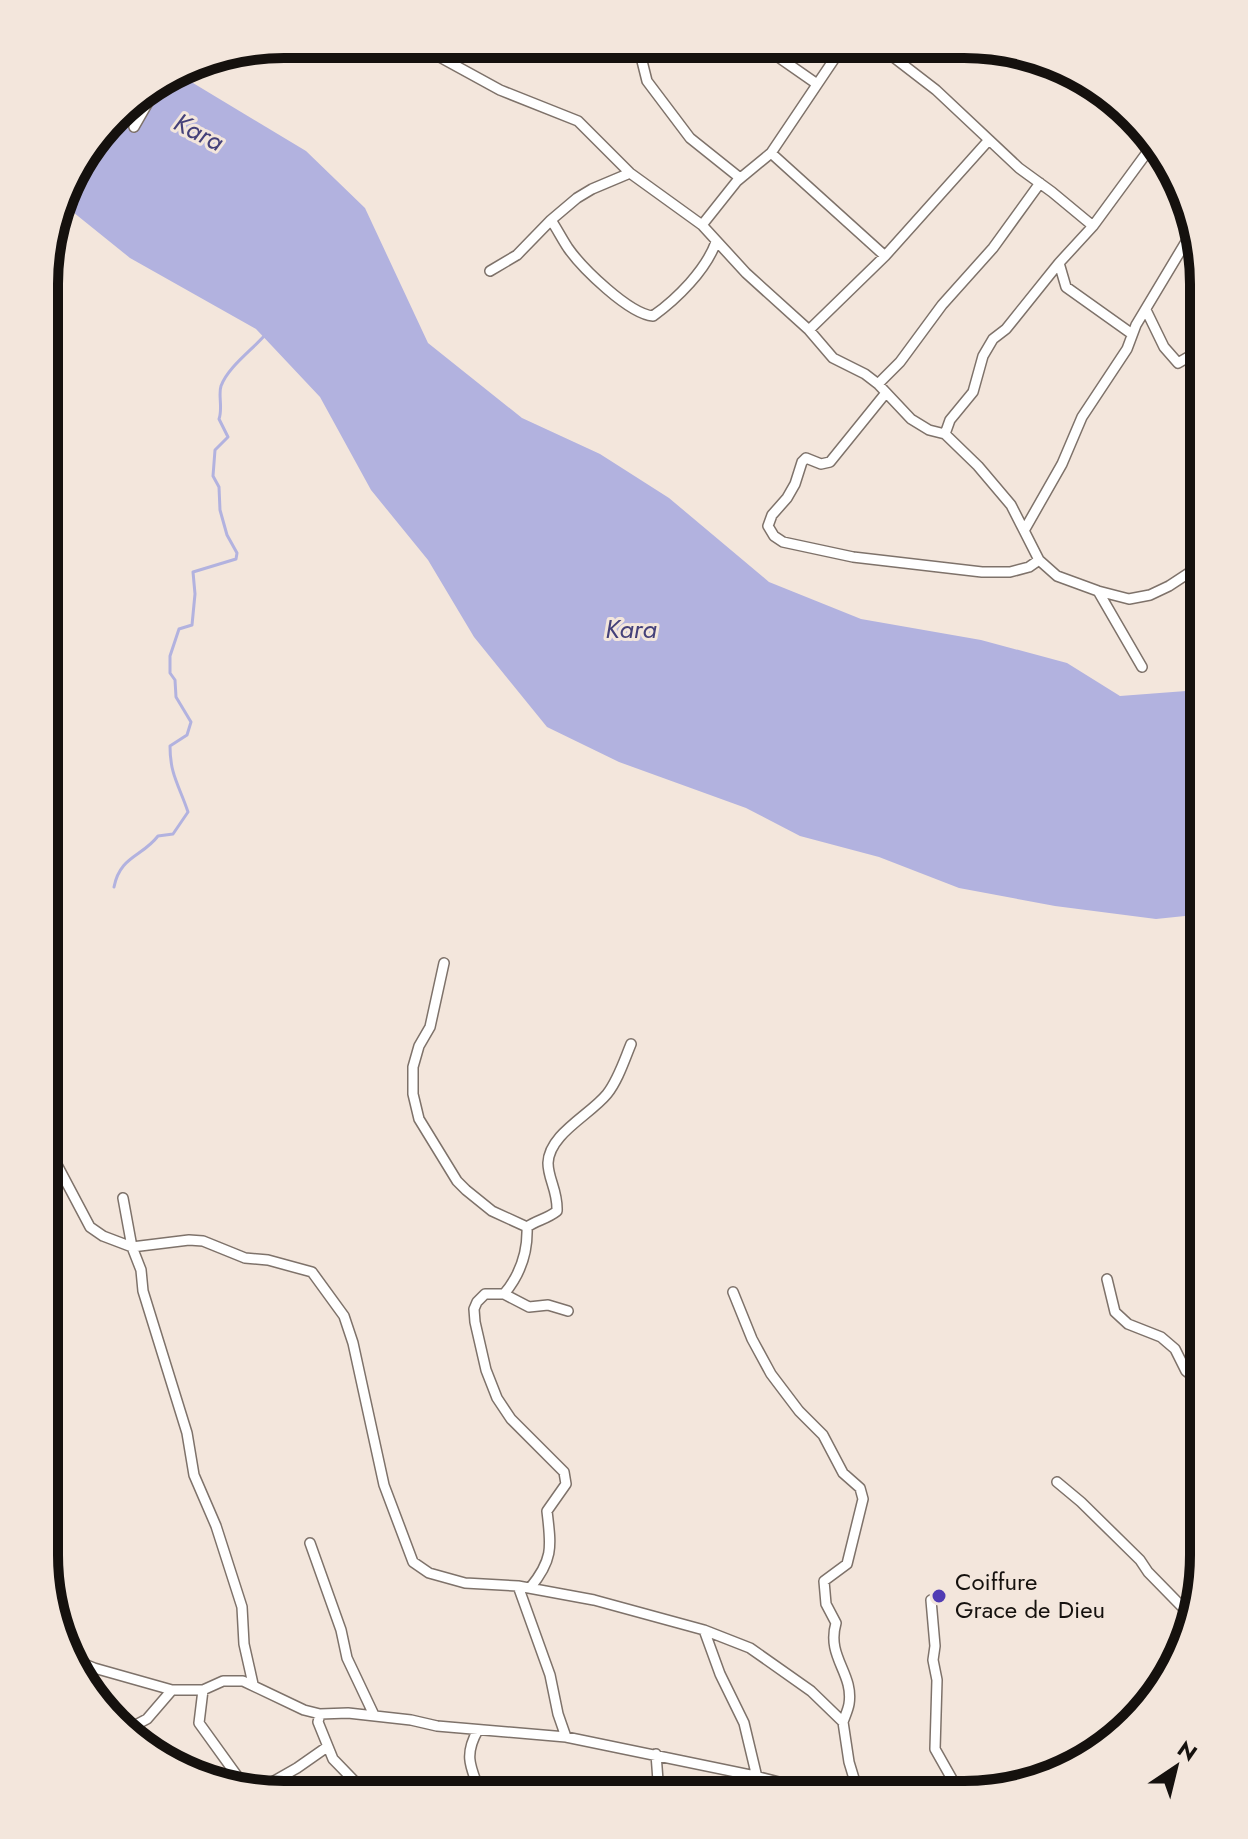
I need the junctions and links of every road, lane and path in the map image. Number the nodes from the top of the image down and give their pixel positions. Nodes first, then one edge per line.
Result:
1 (442, 58) edge
2 (641, 58) edge
3 (780, 58) edge
4 (835, 58) edge
5 (895, 58) edge
6 (817, 84) junction
7 (146, 106) edge
8 (134, 127) dead end
9 (988, 141) junction
10 (1147, 152) edge
11 (771, 153) junction
12 (630, 173) junction
13 (740, 178) junction
14 (1040, 183) junction
15 (551, 220) junction
16 (702, 225) junction
17 (1093, 226) junction
18 (716, 242) junction
19 (1186, 242) edge
20 (885, 256) junction
21 (1059, 263) junction
22 (490, 271) dead end
23 (1146, 310) junction
24 (809, 330) junction
25 (1132, 334) junction
26 (1190, 356) edge
27 (878, 384) junction
28 (885, 394) junction
29 (945, 434) junction
30 (1025, 529) junction
31 (1039, 560) junction
32 (1190, 571) edge
33 (1098, 591) junction
34 (1142, 667) dead end
35 (444, 963) dead end
36 (631, 1044) dead end
37 (58, 1169) edge
38 (123, 1198) dead end
39 (527, 1227) junction
40 (132, 1247) junction
41 (1107, 1279) dead end
42 (733, 1292) dead end
43 (504, 1294) junction
44 (568, 1311) dead end
45 (1190, 1374) edge
46 (1057, 1482) dead end
47 (310, 1543) dead end
48 (518, 1586) junction
49 (530, 1588) junction
50 (931, 1600) dead end
51 (1184, 1608) edge
52 (704, 1630) junction
53 (87, 1665) edge
54 (253, 1684) junction
55 (172, 1690) junction
56 (203, 1690) junction
57 (320, 1714) junction
58 (374, 1715) junction
59 (843, 1722) junction
60 (135, 1725) edge
61 (478, 1730) junction
62 (566, 1737) junction
63 (327, 1747) junction
64 (656, 1754) junction
65 (239, 1776) edge
66 (755, 1776) junction
67 (273, 1780) edge
68 (354, 1781) edge
69 (476, 1781) edge
70 (658, 1781) edge
71 (757, 1781) edge
72 (775, 1781) edge
73 (855, 1781) edge
74 (953, 1781) edge

1 - 12 street
2 - 13 street
3 - 6 street
4 - 6 street
5 - 9 street
6 - 11 street
7 - 8 street
9 - 14 street
9 - 20 street
10 - 17 street
11 - 13 street
11 - 20 street
12 - 15 street
12 - 16 street
13 - 16 street
14 - 17 street
14 - 27 street
15 - 18 street
15 - 22 street
16 - 18 street
17 - 21 street
18 - 24 street
19 - 23 street
20 - 24 street
21 - 25 street
21 - 29 street
23 - 25 street
23 - 26 street
24 - 27 street
25 - 30 street
27 - 28 street
28 - 29 street
28 - 31 street
29 - 30 street
30 - 31 street
31 - 33 street
32 - 33 street
33 - 34 street
35 - 39 street
36 - 39 street
37 - 40 street
38 - 40 street
39 - 43 street
40 - 48 street
40 - 54 street
41 - 45 street
42 - 59 street
43 - 44 street
43 - 49 street
46 - 51 street
47 - 58 street
48 - 49 street
48 - 62 street
49 - 52 street
50 - 74 street
52 - 59 street
52 - 66 street
53 - 55 street
54 - 56 street
54 - 57 street
55 - 56 street
55 - 60 street
56 - 65 street
57 - 58 street
57 - 63 street
58 - 61 street
59 - 73 street
61 - 62 street
61 - 69 street
62 - 64 street
63 - 67 street
63 - 68 street
64 - 66 street
64 - 70 street
66 - 71 street
66 - 72 street

